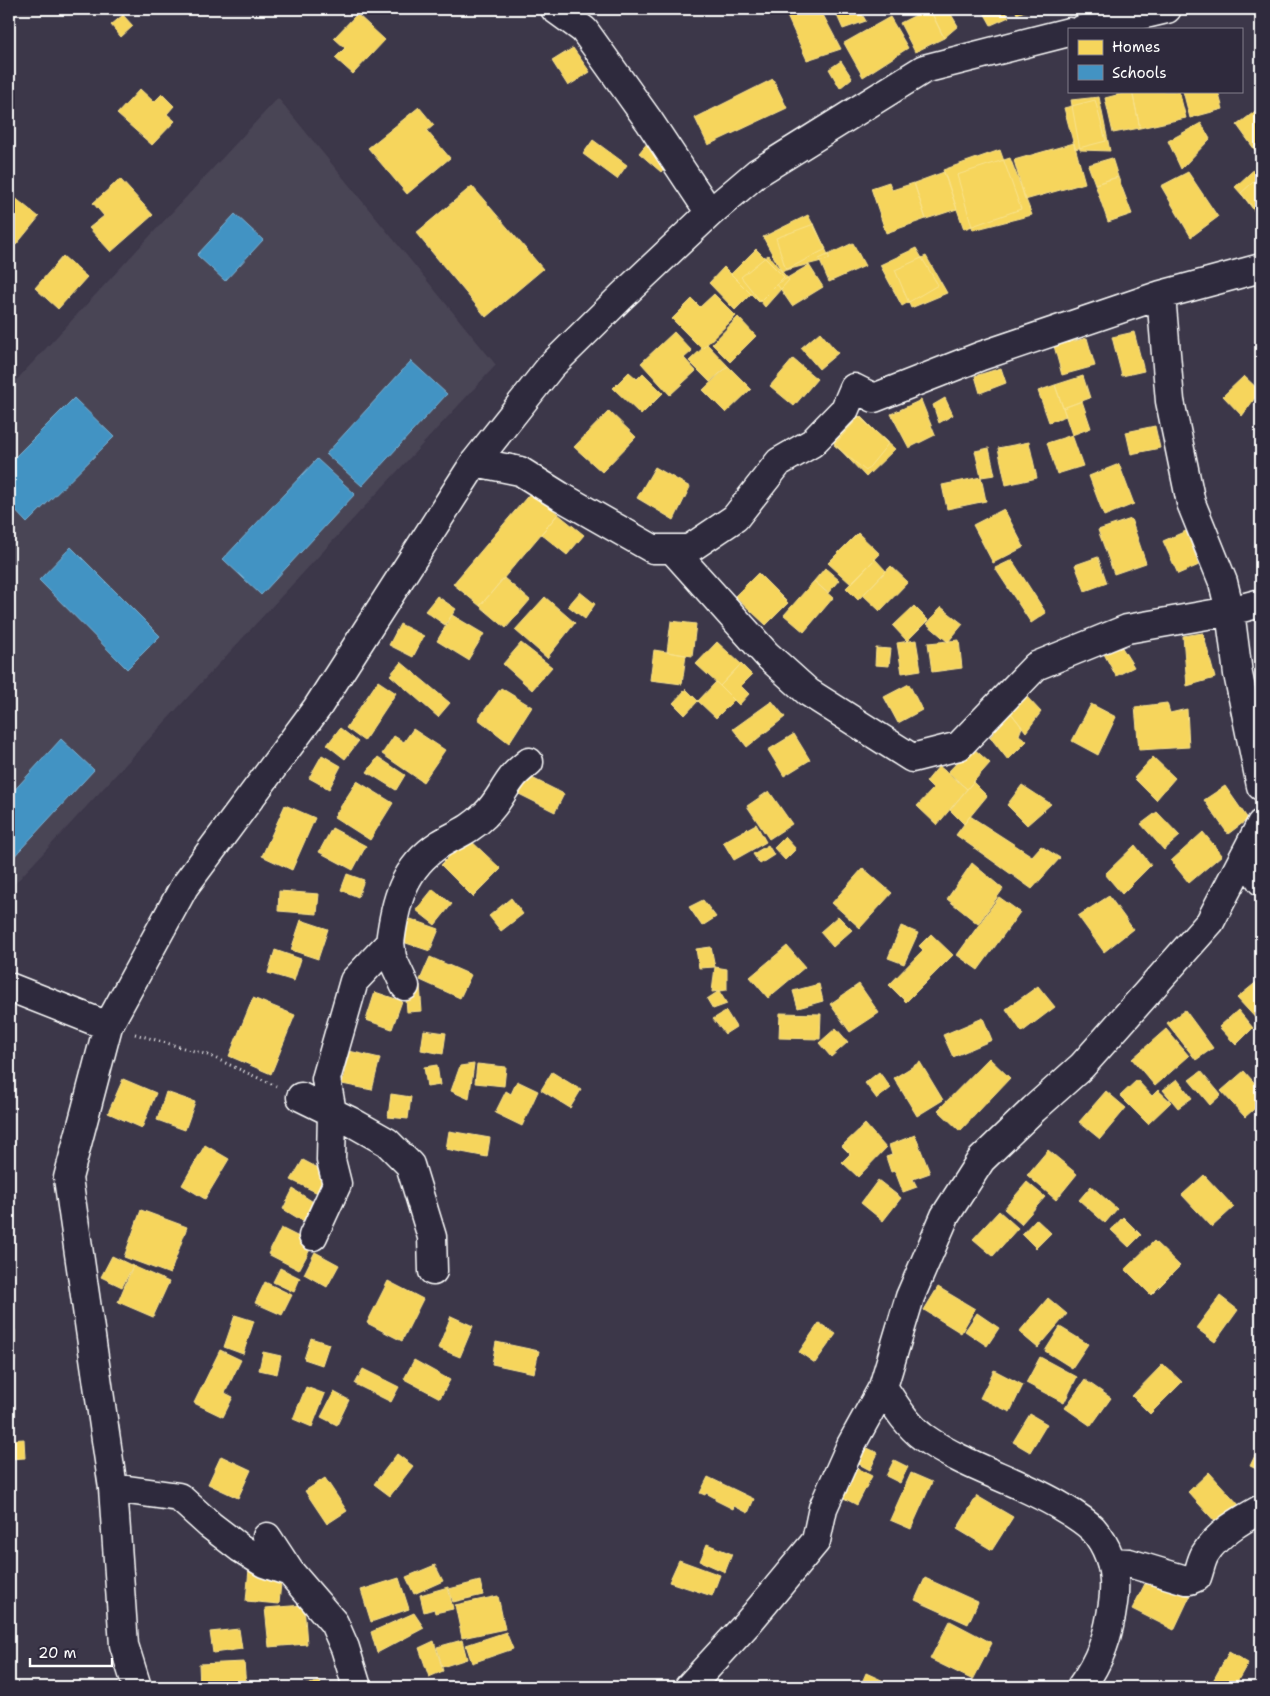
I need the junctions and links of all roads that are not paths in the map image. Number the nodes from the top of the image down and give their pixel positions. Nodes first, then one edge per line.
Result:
1 (555, 9) edge
2 (1166, 9) edge
3 (1096, 20) edge
4 (1068, 32) edge
5 (710, 213) junction
6 (1261, 268) edge
7 (1161, 296) junction
8 (475, 462) junction
9 (672, 549) junction
10 (1261, 603) edge
11 (1230, 611) junction
12 (529, 762) dead end
13 (1261, 786) edge
14 (1261, 824) edge
15 (1244, 856) junction
16 (1261, 881) edge
17 (390, 943) junction
18 (405, 986) dead end
19 (9, 987) edge
20 (108, 1026) junction
21 (301, 1097) road end
22 (332, 1112) junction
23 (313, 1236) dead end
24 (433, 1271) dead end
25 (883, 1387) junction
26 (113, 1488) junction
27 (1261, 1509) edge
28 (267, 1537) dead end
29 (1112, 1562) junction
30 (290, 1572) junction
31 (137, 1687) edge
32 (357, 1687) edge
33 (689, 1687) edge
34 (1081, 1687) edge

1 - 5 street
2 - 3 street
4 - 5 street
5 - 8 street
6 - 7 street
7 - 9 street
7 - 11 street
8 - 9 street
8 - 20 street
9 - 11 street
10 - 11 street
11 - 13 street
12 - 17 street
14 - 15 street
15 - 16 street
15 - 25 street
17 - 18 street
17 - 22 street
19 - 20 street
20 - 26 street
21 - 22 street
22 - 23 street
22 - 24 street
25 - 29 street
25 - 33 street
26 - 30 street
26 - 31 street
27 - 29 street
28 - 30 street
29 - 34 street
30 - 32 street

